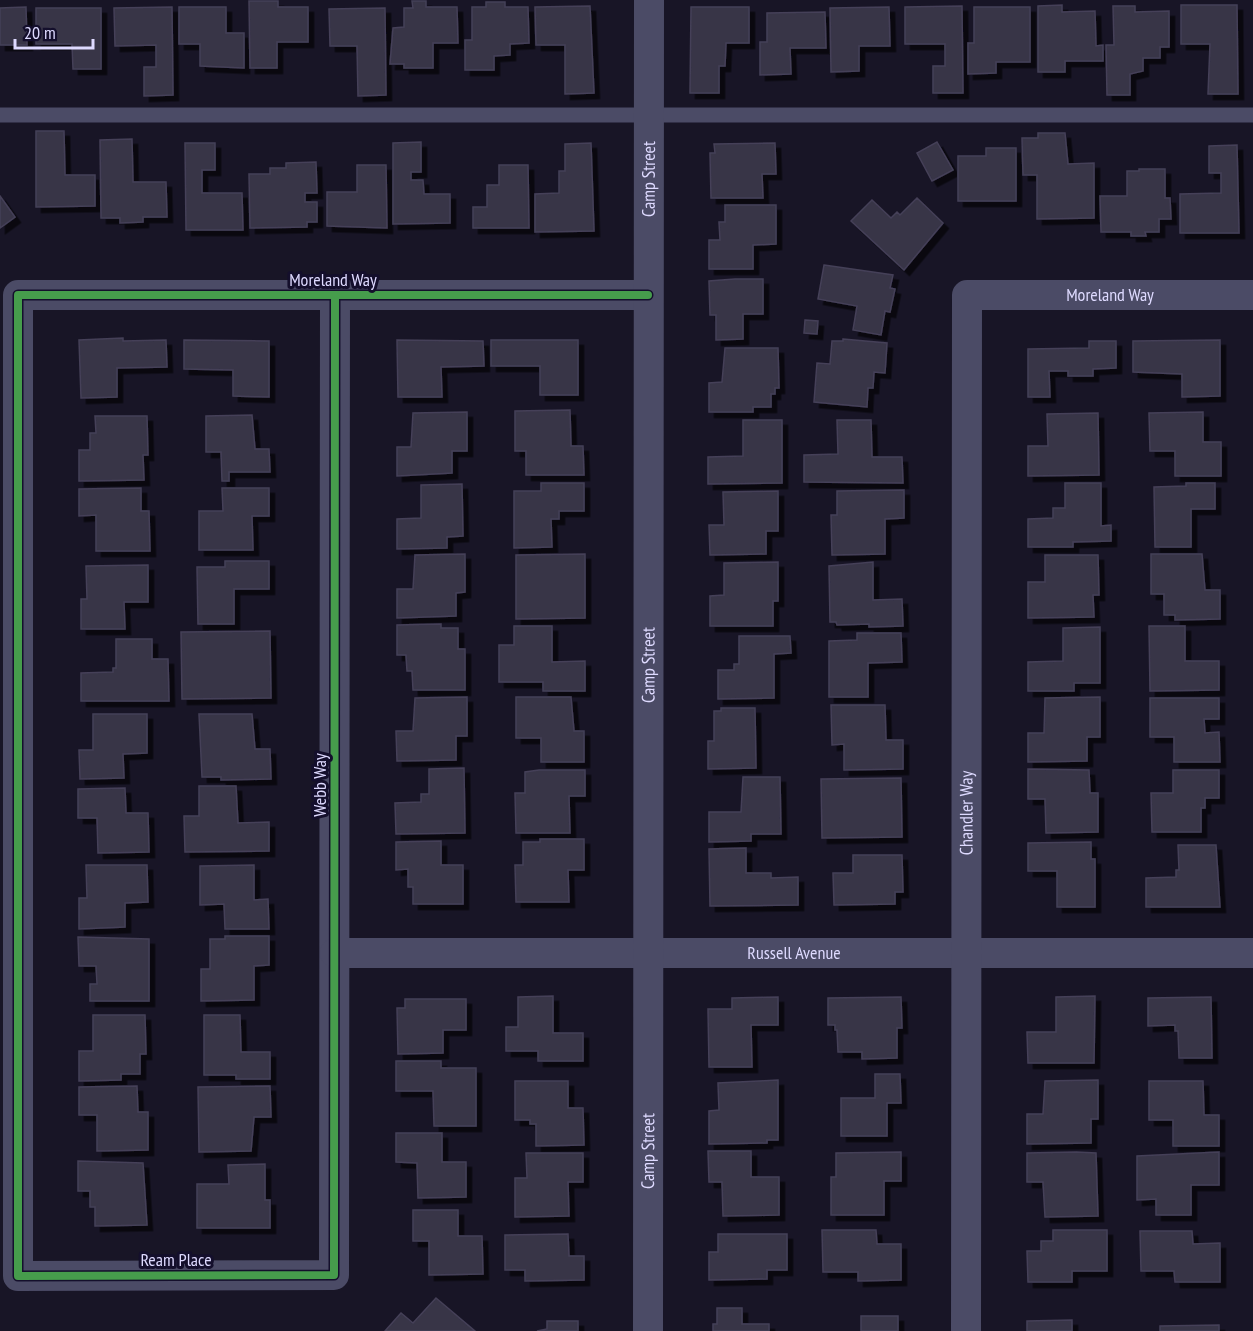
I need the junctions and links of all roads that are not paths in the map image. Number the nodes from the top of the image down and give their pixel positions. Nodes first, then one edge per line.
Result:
1 (649, 0) edge
2 (0, 115) edge
3 (649, 115) junction
4 (1253, 115) edge
5 (335, 295) junction
6 (648, 295) junction
7 (967, 296) joint
8 (1253, 296) edge
9 (335, 952) junction
10 (648, 953) junction
11 (966, 953) junction
12 (1253, 953) edge
13 (334, 1275) joint
14 (18, 1276) joint
15 (648, 1331) edge
16 (966, 1331) edge

1 - 3 street, Camp Street
2 - 3 lane
3 - 4 lane
3 - 6 street, Camp Street
5 - 6 street, Moreland Way
5 - 9 street, Webb Way
5 - 14 street, Moreland Way
6 - 10 street, Camp Street
7 - 8 street, Moreland Way
7 - 11 street, Chandler Way
9 - 10 street, Russell Avenue
9 - 13 street, Webb Way
10 - 11 street, Russell Avenue
10 - 15 street, Camp Street
11 - 12 street, Russell Avenue
11 - 16 street, Chandler Way
13 - 14 street, Ream Place

